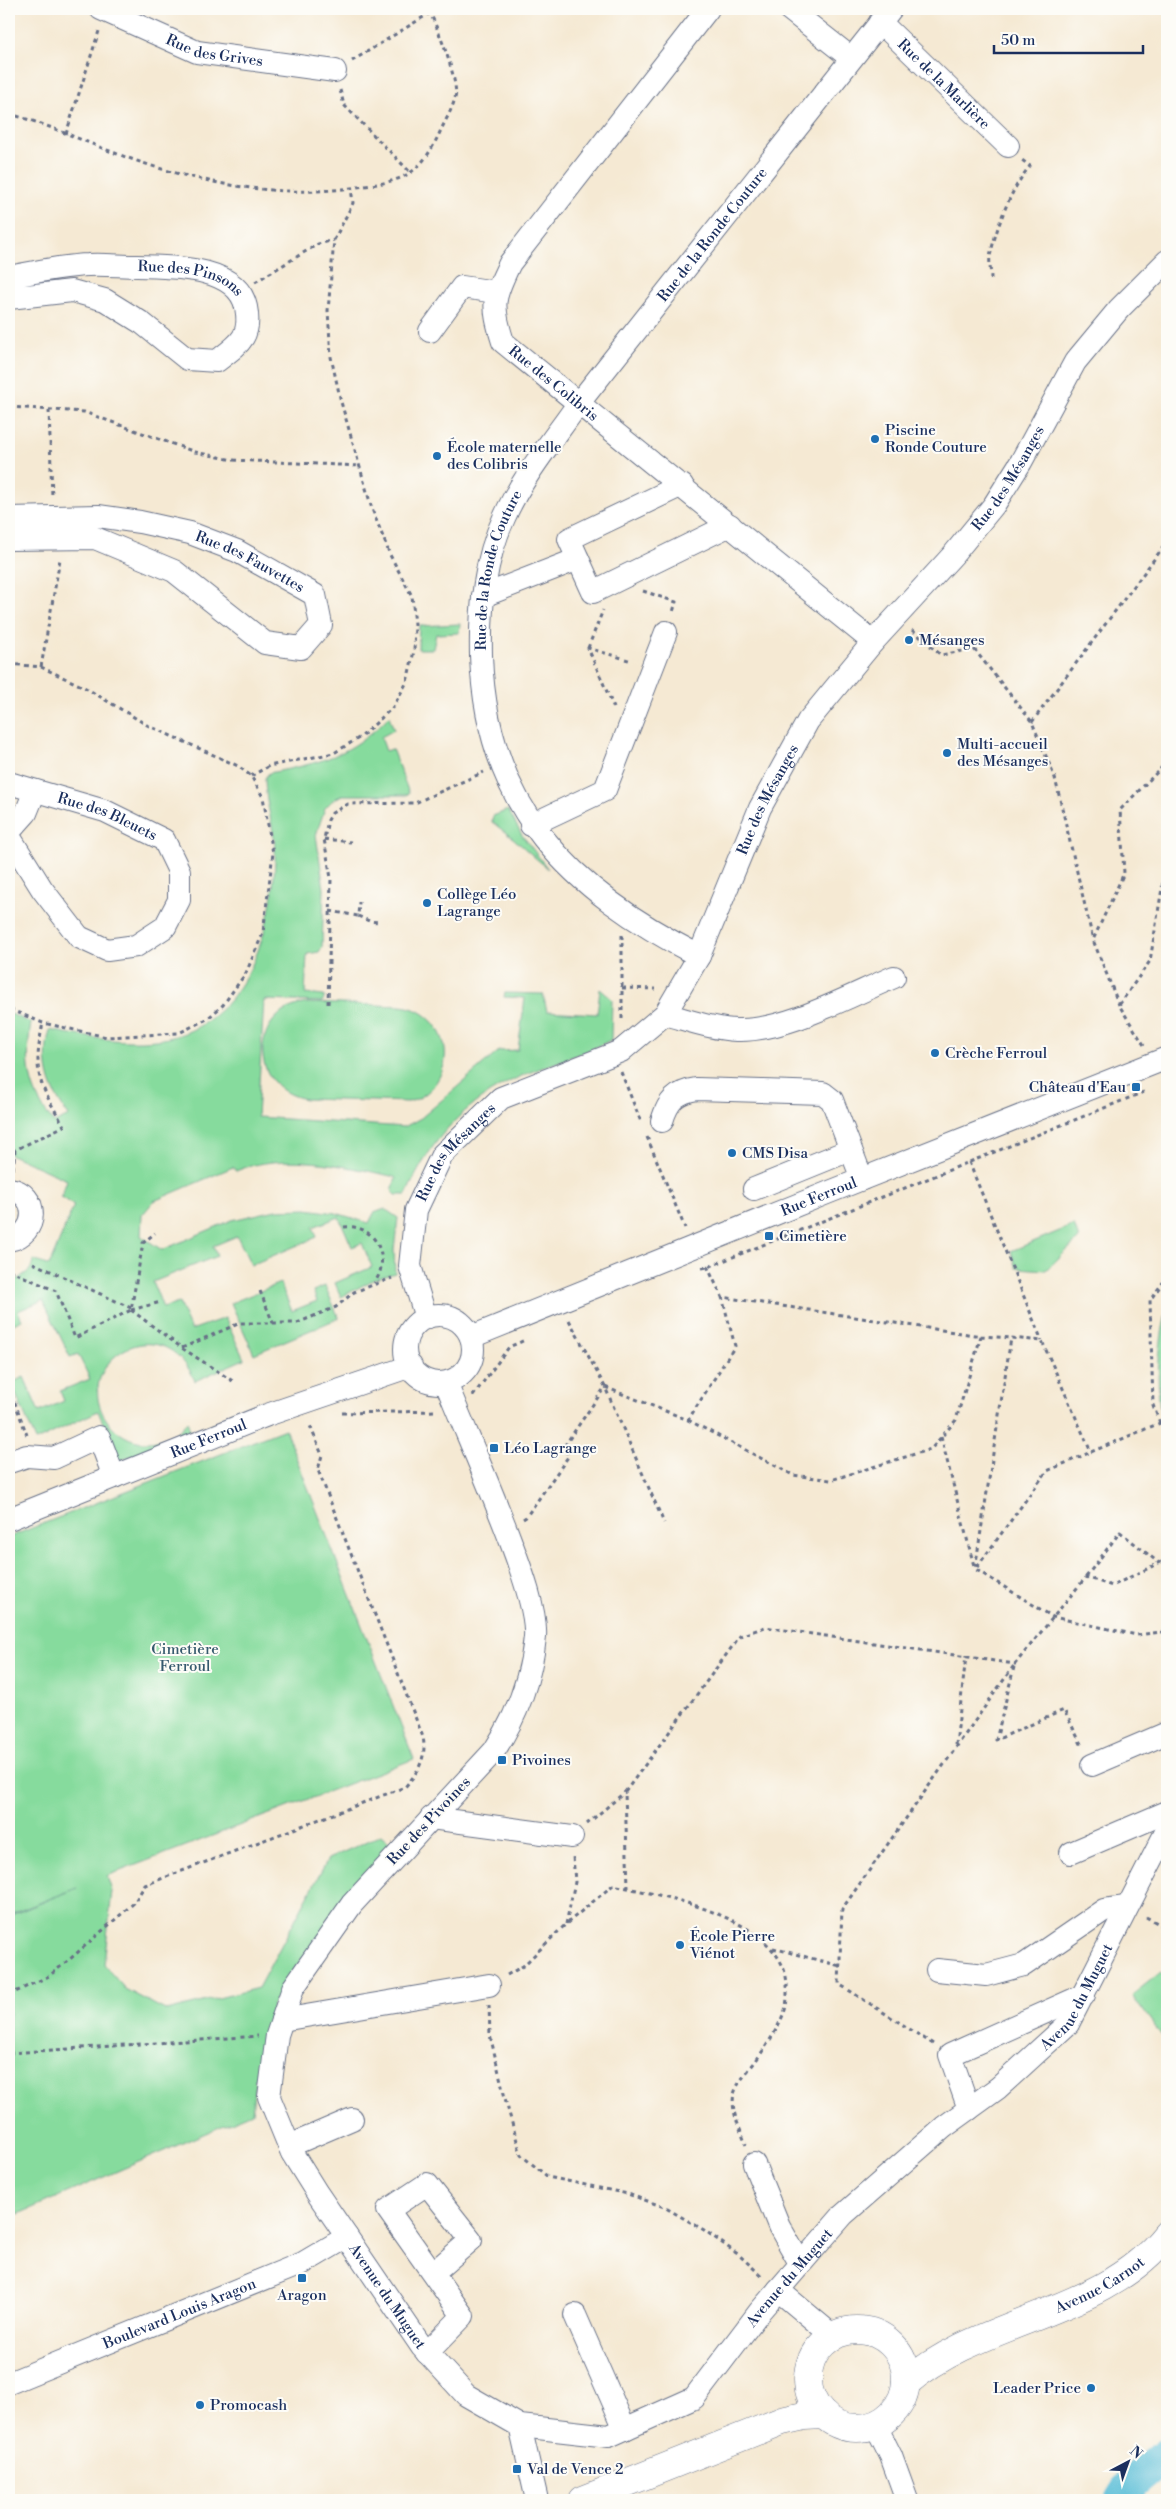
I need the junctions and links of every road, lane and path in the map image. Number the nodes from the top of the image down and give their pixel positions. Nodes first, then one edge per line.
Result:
1 (428, 9) edge
2 (708, 9) edge
3 (789, 9) edge
4 (104, 10) edge
5 (430, 13) junction
6 (886, 15) edge
7 (852, 58) junction
8 (335, 71) junction
9 (9, 114) edge
10 (66, 134) junction
11 (1008, 146) joint
12 (411, 173) junction
13 (351, 188) junction
14 (334, 240) junction
15 (1167, 261) edge
16 (69, 267) junction
17 (9, 277) edge
18 (991, 279) dead end
19 (72, 291) junction
20 (239, 291) junction
21 (496, 292) junction
22 (9, 298) edge
23 (430, 331) dead end
24 (578, 404) junction
25 (9, 407) edge
26 (49, 410) junction
27 (360, 466) junction
28 (682, 485) junction
29 (53, 517) junction
30 (9, 518) edge
31 (140, 522) junction
32 (730, 525) junction
33 (96, 527) junction
34 (63, 538) junction
35 (9, 539) edge
36 (1167, 542) edge
37 (136, 555) junction
38 (578, 559) junction
39 (614, 581) junction
40 (483, 596) junction
41 (895, 616) junction
42 (666, 632) joint
43 (873, 642) junction
44 (588, 648) junction
45 (41, 667) dead end
46 (652, 668) junction
47 (1032, 722) junction
48 (626, 736) junction
49 (1167, 762) edge
50 (488, 770) dead end
51 (251, 776) dead end
52 (9, 783) edge
53 (35, 791) junction
54 (531, 825) junction
55 (9, 832) edge
56 (9, 836) edge
57 (324, 839) junction
58 (351, 842) dead end
59 (1167, 871) edge
60 (359, 902) dead end
61 (330, 911) junction
62 (358, 916) junction
63 (379, 922) dead end
64 (622, 936) dead end
65 (1093, 940) junction
66 (699, 956) junction
67 (894, 978) dead end
68 (622, 988) junction
69 (679, 990) junction
70 (328, 1004) dead end
71 (1119, 1005) junction
72 (665, 1014) junction
73 (623, 1021) dead end
74 (43, 1023) dead end
75 (622, 1051) junction
76 (1161, 1061) edge
77 (1152, 1088) dead end
78 (632, 1102) dead end
79 (662, 1121) dead end
80 (960, 1140) junction
81 (850, 1150) junction
82 (654, 1152) dead end
83 (969, 1162) junction
84 (862, 1179) junction
85 (754, 1189) dead end
86 (10, 1190) edge
87 (344, 1227) dead end
88 (155, 1233) dead end
89 (9, 1240) edge
90 (693, 1258) junction
91 (32, 1263) dead end
92 (708, 1267) junction
93 (9, 1270) edge
94 (412, 1273) junction
95 (1167, 1277) edge
96 (374, 1284) junction
97 (260, 1292) dead end
98 (722, 1296) junction
99 (161, 1302) dead end
100 (131, 1309) junction
101 (565, 1311) junction
102 (578, 1317) dead end
103 (426, 1318) junction
104 (273, 1323) junction
105 (561, 1324) dead end
106 (981, 1336) junction
107 (471, 1338) junction
108 (1011, 1338) junction
109 (526, 1340) dead end
110 (1042, 1341) junction
111 (182, 1348) junction
112 (411, 1366) junction
113 (234, 1382) dead end
114 (446, 1383) junction
115 (605, 1386) junction
116 (9, 1387) edge
117 (455, 1405) junction
118 (336, 1414) dead end
119 (307, 1418) dead end
120 (688, 1420) junction
121 (1160, 1423) junction
122 (1167, 1429) edge
123 (941, 1437) junction
124 (1091, 1452) junction
125 (36, 1456) junction
126 (9, 1462) edge
127 (114, 1477) junction
128 (9, 1519) edge
129 (664, 1524) dead end
130 (505, 1526) junction
131 (1167, 1559) edge
132 (1160, 1563) junction
133 (975, 1569) junction
134 (1086, 1577) junction
135 (1053, 1617) junction
136 (1167, 1629) edge
137 (966, 1656) junction
138 (1015, 1664) junction
139 (1167, 1733) edge
140 (956, 1748) junction
141 (1092, 1765) joint
142 (626, 1792) junction
143 (1167, 1812) edge
144 (431, 1818) junction
145 (1167, 1830) edge
146 (572, 1837) junction
147 (1071, 1853) dead end
148 (628, 1888) junction
149 (1126, 1908) junction
150 (566, 1924) junction
151 (773, 1948) junction
152 (840, 1966) junction
153 (937, 1970) dead end
154 (489, 1985) junction
155 (9, 1995) edge
156 (1084, 1995) junction
157 (280, 2027) junction
158 (9, 2053) edge
159 (950, 2055) junction
160 (970, 2109) junction
161 (352, 2119) dead end
162 (289, 2146) junction
163 (754, 2164) joint
164 (1167, 2234) edge
165 (347, 2237) junction
166 (800, 2263) junction
167 (433, 2273) dead end
168 (778, 2290) junction
169 (575, 2315) dead end
170 (1021, 2322) junction
171 (833, 2336) junction
172 (893, 2346) junction
173 (427, 2353) junction
174 (808, 2377) junction
175 (9, 2383) edge
176 (906, 2383) junction
177 (824, 2415) junction
178 (875, 2424) junction
179 (520, 2426) junction
180 (625, 2429) junction
181 (679, 2461) junction
182 (537, 2500) edge
183 (583, 2500) edge
184 (906, 2500) edge

1 - 5 path
2 - 21 street, Rue des Colibris
3 - 7 street
4 - 8 street, Rue des Grives
4 - 10 path
5 - 8 path
5 - 12 path
6 - 7 street, Rue de la Ronde Couture
6 - 11 street, Rue de la Marlière
7 - 24 street, Rue de la Ronde Couture
8 - 12 path
9 - 10 path
10 - 13 path
11 - 18 path
12 - 13 path
13 - 14 path
14 - 20 path
14 - 27 path
15 - 41 street, Rue des Mésanges
16 - 17 street, Rue des Pinsons
16 - 19 street
16 - 20 street, Rue des Pinsons
19 - 20 street, Rue des Pinsons
19 - 22 street, Rue des Pinsons
21 - 23 street
21 - 24 street, Rue des Colibris
24 - 28 street, Rue des Colibris
24 - 40 street, Rue de la Ronde Couture
25 - 26 path
26 - 27 path
26 - 29 path
27 - 51 path
28 - 32 street, Rue des Colibris
28 - 38 street
29 - 30 street, Rue des Fauvettes
29 - 33 street, Rue des Fauvettes
31 - 33 street, Rue des Fauvettes
31 - 37 street
31 - 37 street, Rue des Fauvettes
32 - 39 street
32 - 43 street, Rue des Colibris
33 - 34 street, Rue des Fauvettes
33 - 37 street, Rue des Fauvettes
34 - 35 street, Rue des Fauvettes
34 - 45 path
36 - 47 path
38 - 39 street
38 - 40 street
39 - 42 path
39 - 44 path
40 - 54 street, Rue de la Ronde Couture
41 - 43 street, Rue des Mésanges
41 - 47 path
42 - 46 street
43 - 66 street, Rue des Mésanges
44 - 46 path
44 - 48 path
46 - 48 street
47 - 65 path
48 - 54 street
49 - 65 path
50 - 57 path
52 - 53 street, Rue des Bleuets
53 - 55 street
53 - 56 street, Rue des Bleuets
54 - 66 street, Rue de la Ronde Couture
57 - 58 path
57 - 61 path
59 - 71 path
60 - 62 path
61 - 62 path
61 - 70 path
62 - 63 path
64 - 68 path
65 - 71 path
66 - 69 street, Rue des Mésanges
67 - 72 street
68 - 69 path
68 - 73 path
69 - 72 street, Rue des Mésanges
71 - 76 path
72 - 75 street, Rue des Mésanges
74 - 86 path
75 - 78 path
75 - 94 street, Rue des Mésanges
76 - 80 street, Rue Ferroul
77 - 83 path
79 - 81 street
80 - 83 path
80 - 84 street, Rue Ferroul
81 - 84 street
81 - 85 street
82 - 90 path
83 - 92 path
83 - 110 path
84 - 90 street, Rue Ferroul
86 - 89 street
87 - 96 path
88 - 100 path
90 - 92 path
90 - 92 path
90 - 101 street, Rue Ferroul
91 - 100 path
92 - 98 path
93 - 100 path
94 - 96 path
94 - 103 street, Rue des Mésanges
95 - 121 path
96 - 104 path
97 - 104 path
98 - 106 path
98 - 120 path
99 - 100 path
100 - 111 path
101 - 102 path
101 - 105 path
101 - 107 street, Rue Ferroul
101 - 115 path
103 - 107 street
103 - 112 street
104 - 111 path
106 - 108 path
106 - 123 path
107 - 114 street
108 - 110 path
108 - 133 path
109 - 117 path
110 - 124 path
111 - 113 path
112 - 114 street
112 - 127 street, Rue Ferroul
114 - 117 street, Rue des Pivoines
115 - 120 path
115 - 129 path
115 - 130 path
116 - 125 path
117 - 118 path
117 - 130 street, Rue des Pivoines
119 - 155 path
120 - 123 path
121 - 122 path
121 - 124 path
123 - 133 path
124 - 133 path
125 - 126 street
125 - 127 street
127 - 128 street, Rue Ferroul
130 - 144 street, Rue des Pivoines
131 - 132 path
132 - 134 path
132 - 134 path
133 - 135 path
134 - 135 path
135 - 136 path
135 - 138 path
137 - 138 path
137 - 140 path
137 - 142 path
138 - 140 path
138 - 141 path
139 - 141 street
140 - 152 path
142 - 146 path
142 - 148 path
143 - 147 street
144 - 146 street
144 - 157 street, Rue des Pivoines
145 - 149 street, Avenue du Muguet
146 - 150 path
148 - 150 path
148 - 151 path
149 - 153 street
149 - 156 street, Avenue du Muguet
150 - 154 path
151 - 152 path
151 - 163 path
152 - 159 path
154 - 157 street
154 - 168 path
156 - 159 street
156 - 160 street, Avenue du Muguet
157 - 158 path
157 - 162 street, Rue des Pivoines
159 - 160 street
160 - 166 street, Avenue du Muguet
161 - 162 street
162 - 165 street, Rue des Pivoines
163 - 166 street
164 - 170 main road, Avenue Carnot
165 - 173 street, Avenue du Muguet
165 - 175 street, Boulevard Louis Aragon
166 - 168 street, Avenue du Muguet
167 - 173 street
168 - 171 street
168 - 180 street, Avenue du Muguet
169 - 180 street
170 - 172 main road, Avenue Carnot
170 - 176 main road, Avenue Carnot
171 - 172 main road
171 - 174 main road
172 - 176 main road
173 - 179 street, Avenue du Muguet
174 - 177 main road
174 - 181 main road
176 - 178 main road
177 - 178 main road
177 - 181 main road
178 - 184 street
179 - 180 street, Avenue du Muguet
179 - 182 street
181 - 183 main road

